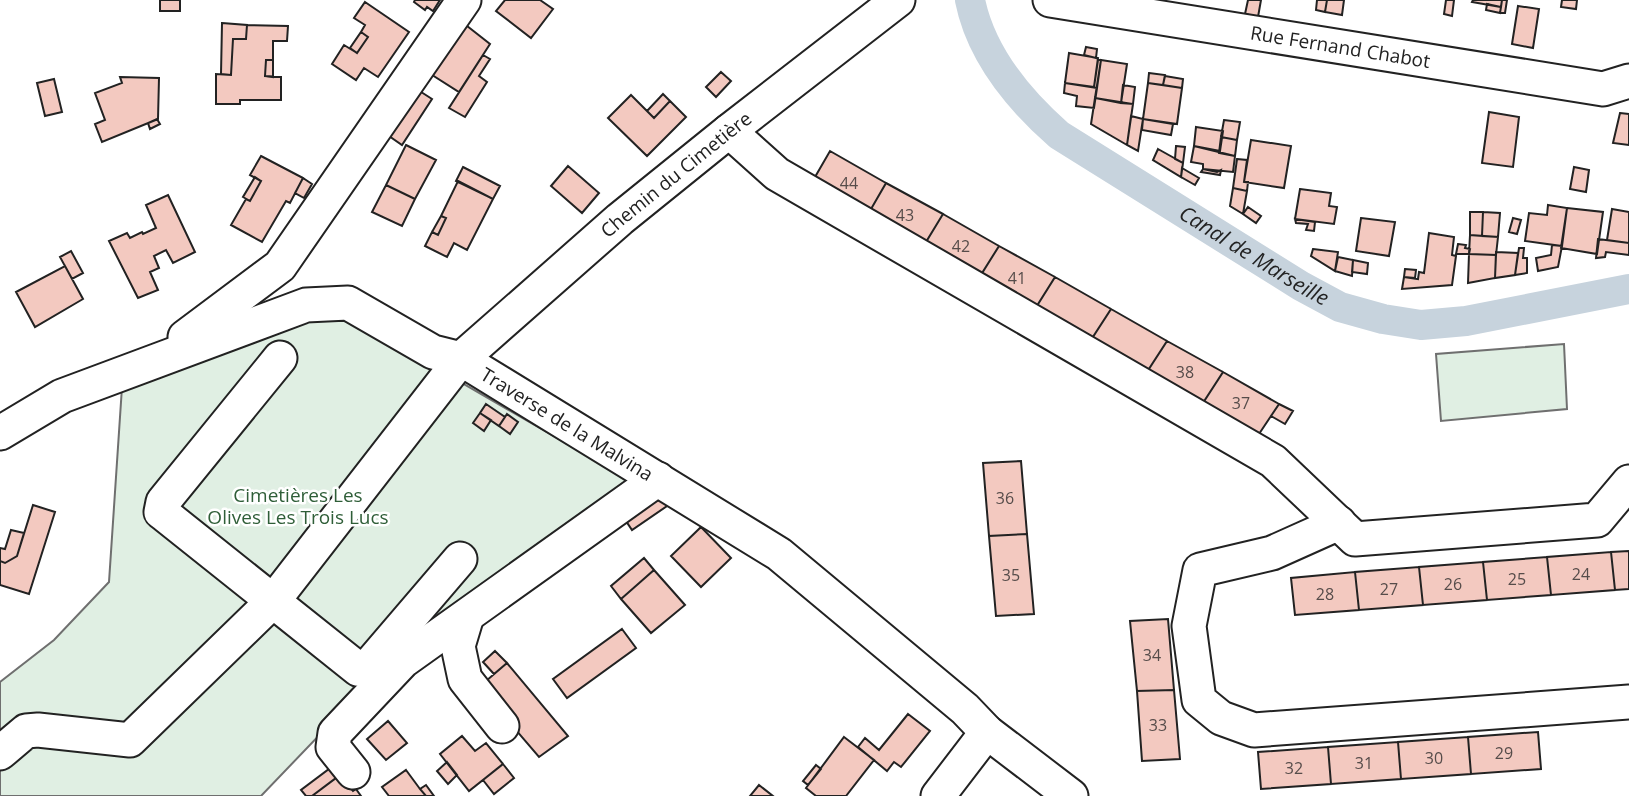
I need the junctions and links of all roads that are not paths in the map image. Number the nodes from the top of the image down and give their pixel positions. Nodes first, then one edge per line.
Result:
1 (464, 0) edge
2 (898, 0) edge
3 (1050, 0) edge
4 (1629, 81) edge
5 (729, 131) junction
6 (280, 358) dead end
7 (461, 359) junction
8 (147, 364) junction
9 (0, 433) edge
10 (658, 479) junction
11 (1629, 482) edge
12 (1339, 523) junction
13 (460, 559) dead end
14 (274, 600) junction
15 (467, 616) junction
16 (1629, 702) edge
17 (502, 726) dead end
18 (987, 732) junction
19 (0, 753) edge
20 (353, 772) dead end
21 (938, 796) edge
22 (1071, 796) edge

1 - 8 street
2 - 5 street, Chemin du Cimetière
3 - 4 street, Rue Fernand Chabot
5 - 7 street, Chemin du Cimetière
5 - 12 street
6 - 14 street
7 - 8 street, Traverse de la Malvina
7 - 10 street, Traverse de la Malvina
7 - 14 street, Chemin du Cimetière
8 - 9 street, Traverse de la Malvina
10 - 15 street
10 - 18 street, Traverse de la Malvina
11 - 12 street
12 - 16 street
13 - 14 street
14 - 19 street, Chemin du Cimetière
15 - 17 street
15 - 20 street
18 - 21 street
18 - 22 street, Traverse de la Malvina

